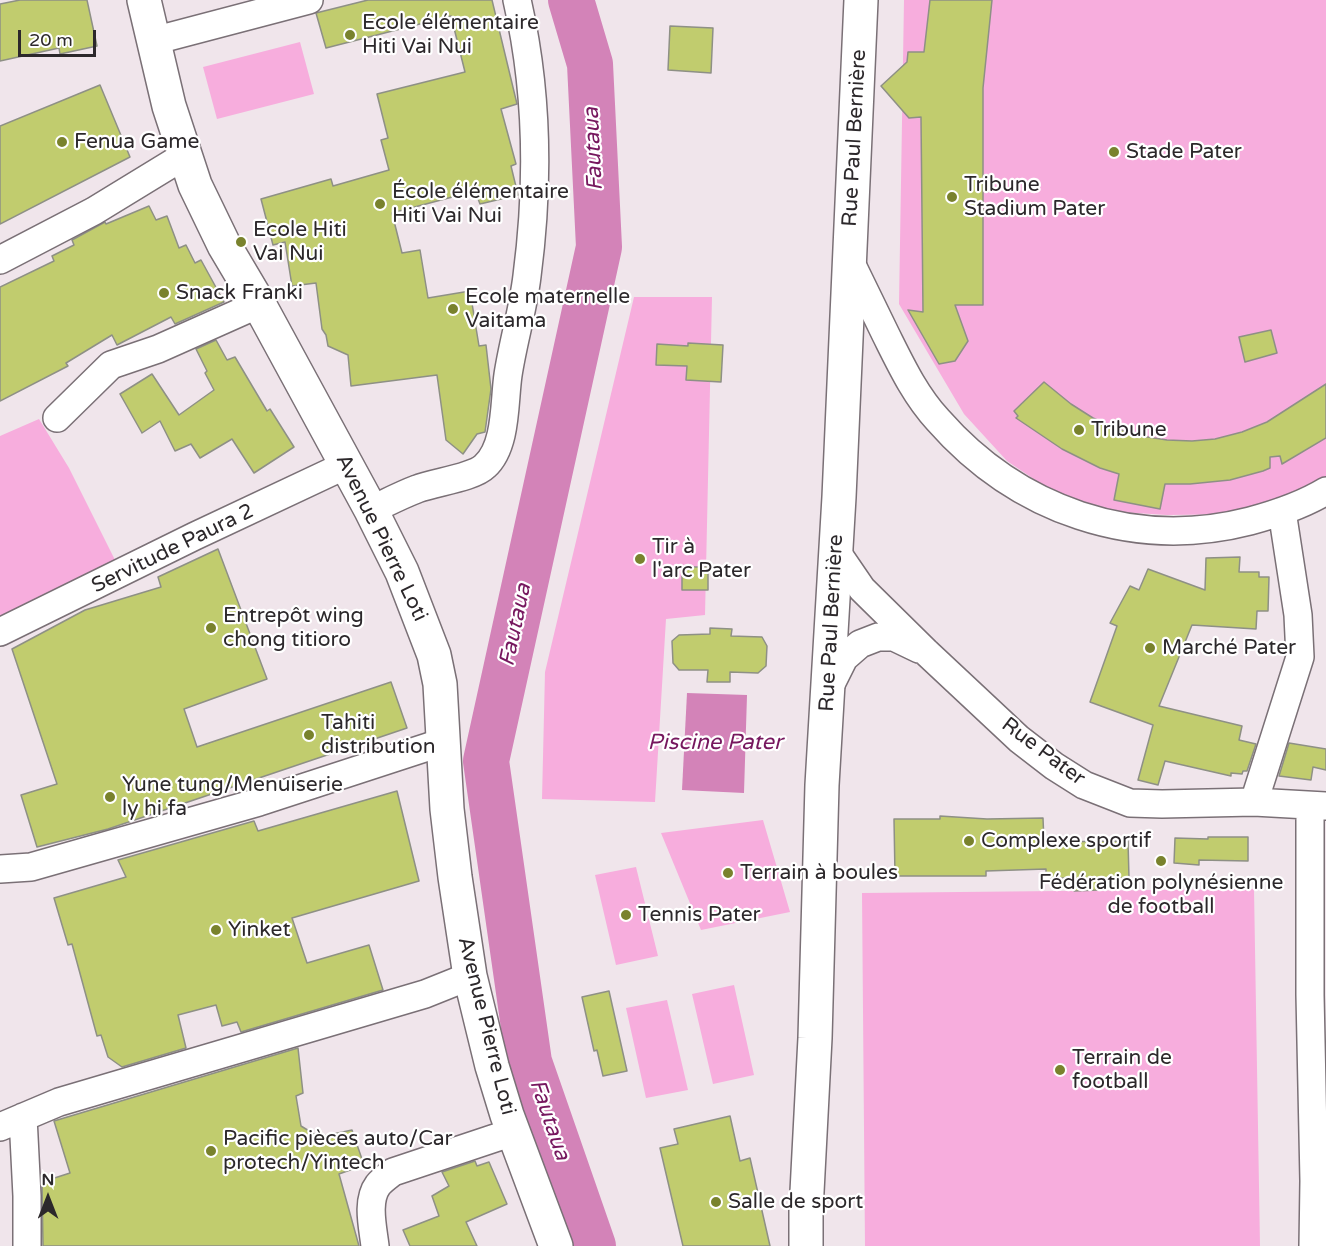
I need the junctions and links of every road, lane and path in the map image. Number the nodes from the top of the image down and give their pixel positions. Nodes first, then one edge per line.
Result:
1 (144, 0) edge
2 (309, 0) edge
3 (517, 0) edge
4 (861, 0) edge
5 (153, 41) junction
6 (184, 156) junction
7 (0, 260) edge
8 (850, 261) junction
9 (259, 304) junction
10 (57, 418) dead end
11 (346, 465) junction
12 (1326, 490) edge
13 (371, 510) junction
14 (1282, 511) junction
15 (836, 551) junction
16 (0, 632) edge
17 (926, 652) junction
18 (828, 689) junction
19 (443, 742) junction
20 (1254, 802) junction
21 (1318, 806) edge
22 (0, 869) edge
23 (470, 976) junction
24 (11, 1122) edge
25 (513, 1132) junction
26 (27, 1246) edge
27 (375, 1246) edge
28 (556, 1246) edge
29 (806, 1246) edge
30 (1313, 1246) edge

1 - 5 main road, Avenue Pierre Loti
2 - 5 street
3 - 13 street
4 - 8 main road, Rue Paul Bernière
5 - 6 main road, Avenue Pierre Loti
6 - 7 street
6 - 9 main road, Avenue Pierre Loti
8 - 14 street
8 - 15 main road, Rue Paul Bernière
9 - 10 street
9 - 11 main road, Avenue Pierre Loti
11 - 13 main road, Avenue Pierre Loti
11 - 16 street, Servitude Paura 2
12 - 14 street
13 - 19 main road, Avenue Pierre Loti
14 - 20 street
15 - 17 street, Rue Pater
15 - 18 main road, Rue Paul Bernière
17 - 18 street, Rue Pater
17 - 20 street, Rue Pater
18 - 29 main road, Rue Paul Bernière
19 - 22 street
19 - 23 main road, Avenue Pierre Loti
20 - 21 street, Rue Pater
21 - 30 street
23 - 24 street
23 - 25 main road, Avenue Pierre Loti
24 - 26 street
25 - 27 street
25 - 28 main road, Avenue Pierre Loti

